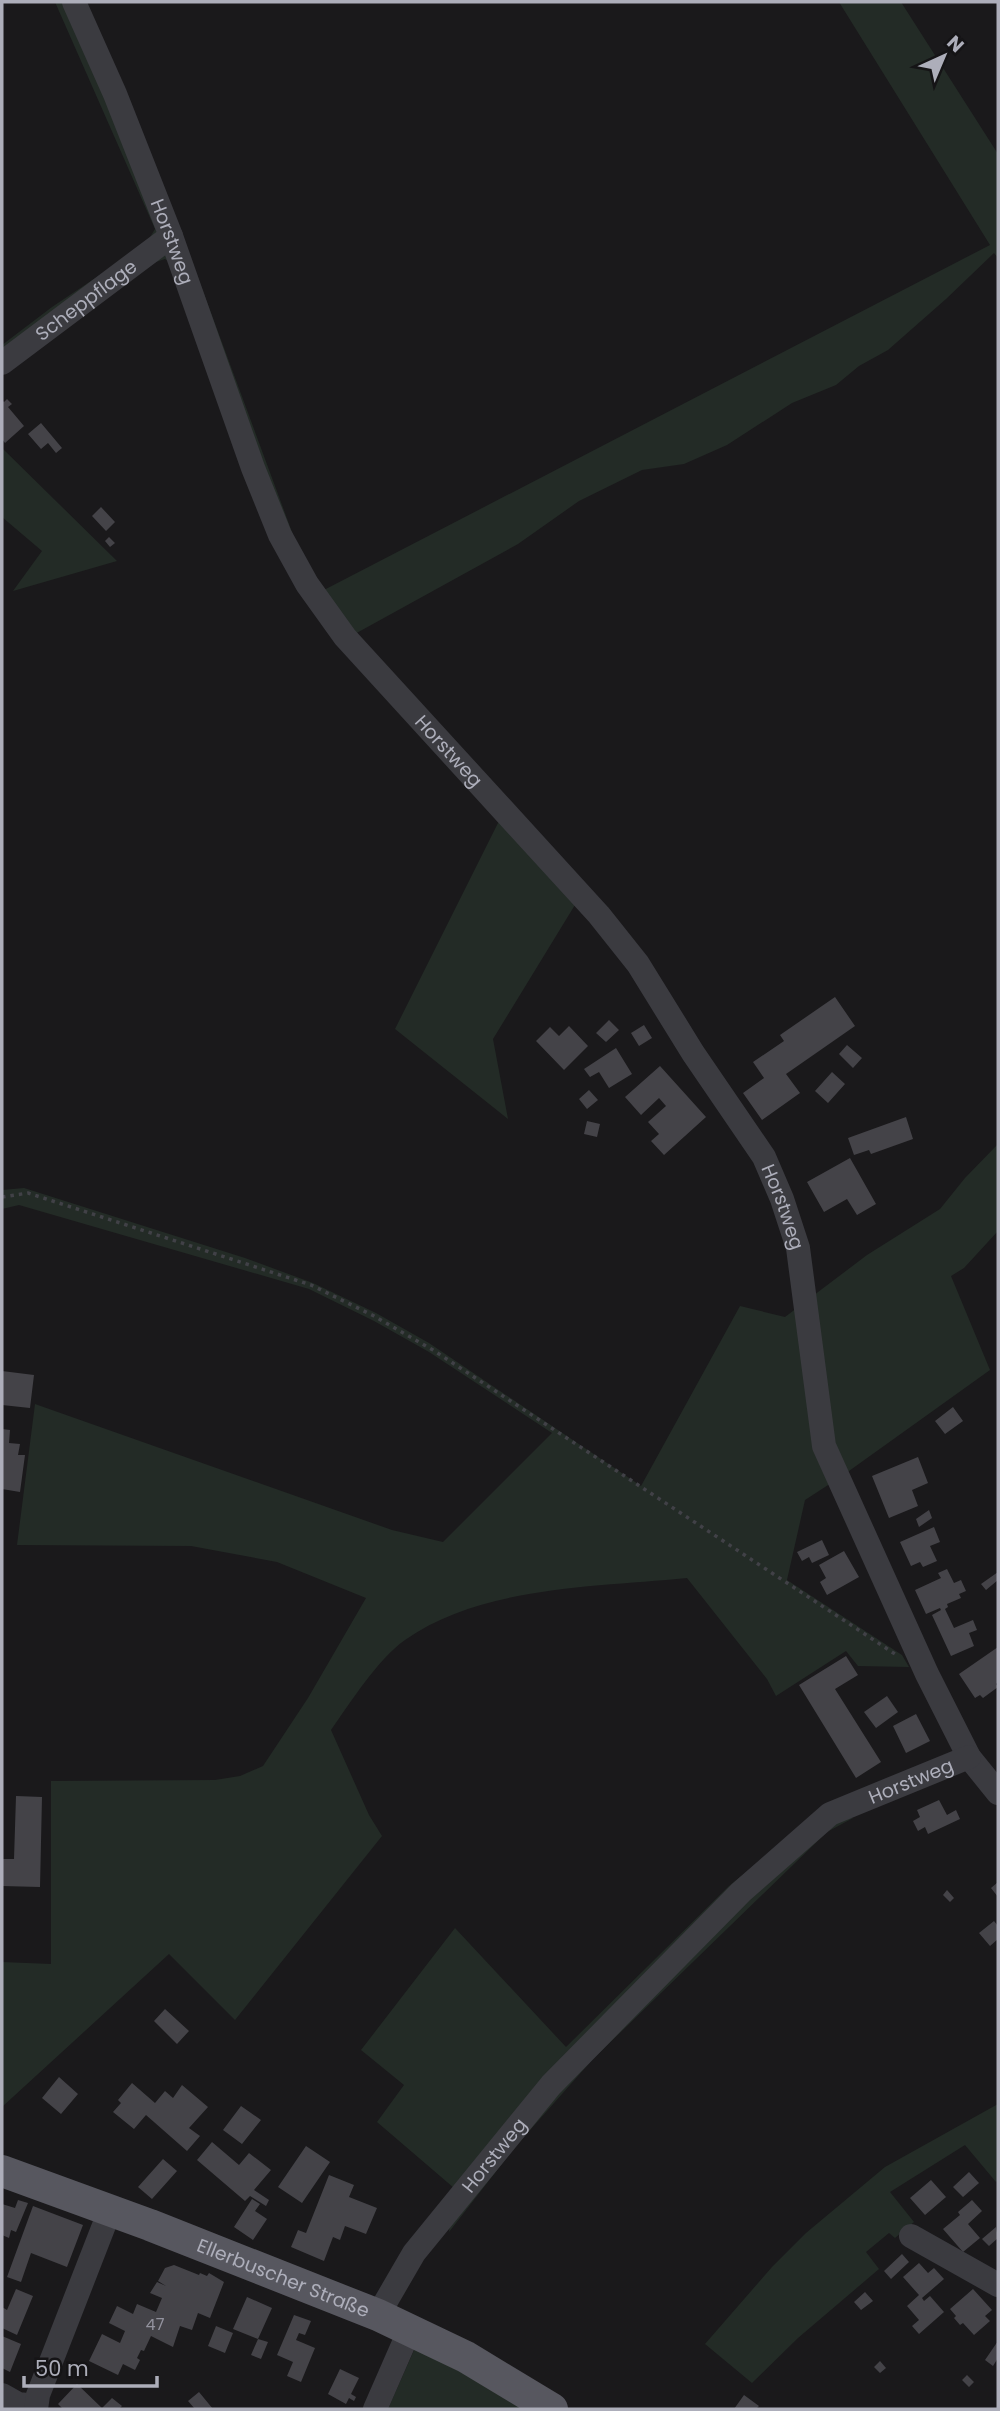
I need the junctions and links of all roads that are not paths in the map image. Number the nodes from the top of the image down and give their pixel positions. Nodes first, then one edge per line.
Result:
1 (74, 2) edge
2 (172, 236) junction
3 (2, 363) edge
4 (969, 1757) junction
5 (998, 1793) edge
6 (2, 2171) edge
7 (110, 2210) junction
8 (911, 2236) dead end
9 (998, 2285) edge
10 (378, 2315) junction
11 (403, 2345) dead end
12 (2, 2395) edge
13 (36, 2408) edge
14 (375, 2409) edge
15 (552, 2409) edge

1 - 2 street, Horstweg
2 - 3 street, Scheppflage
2 - 4 street, Horstweg
4 - 5 street
4 - 10 street, Horstweg
6 - 7 main road, Ellerbuscher Straße
7 - 10 main road, Ellerbuscher Straße
7 - 13 street
8 - 9 street
10 - 15 main road, Ellerbuscher Straße
11 - 14 street
12 - 13 street

